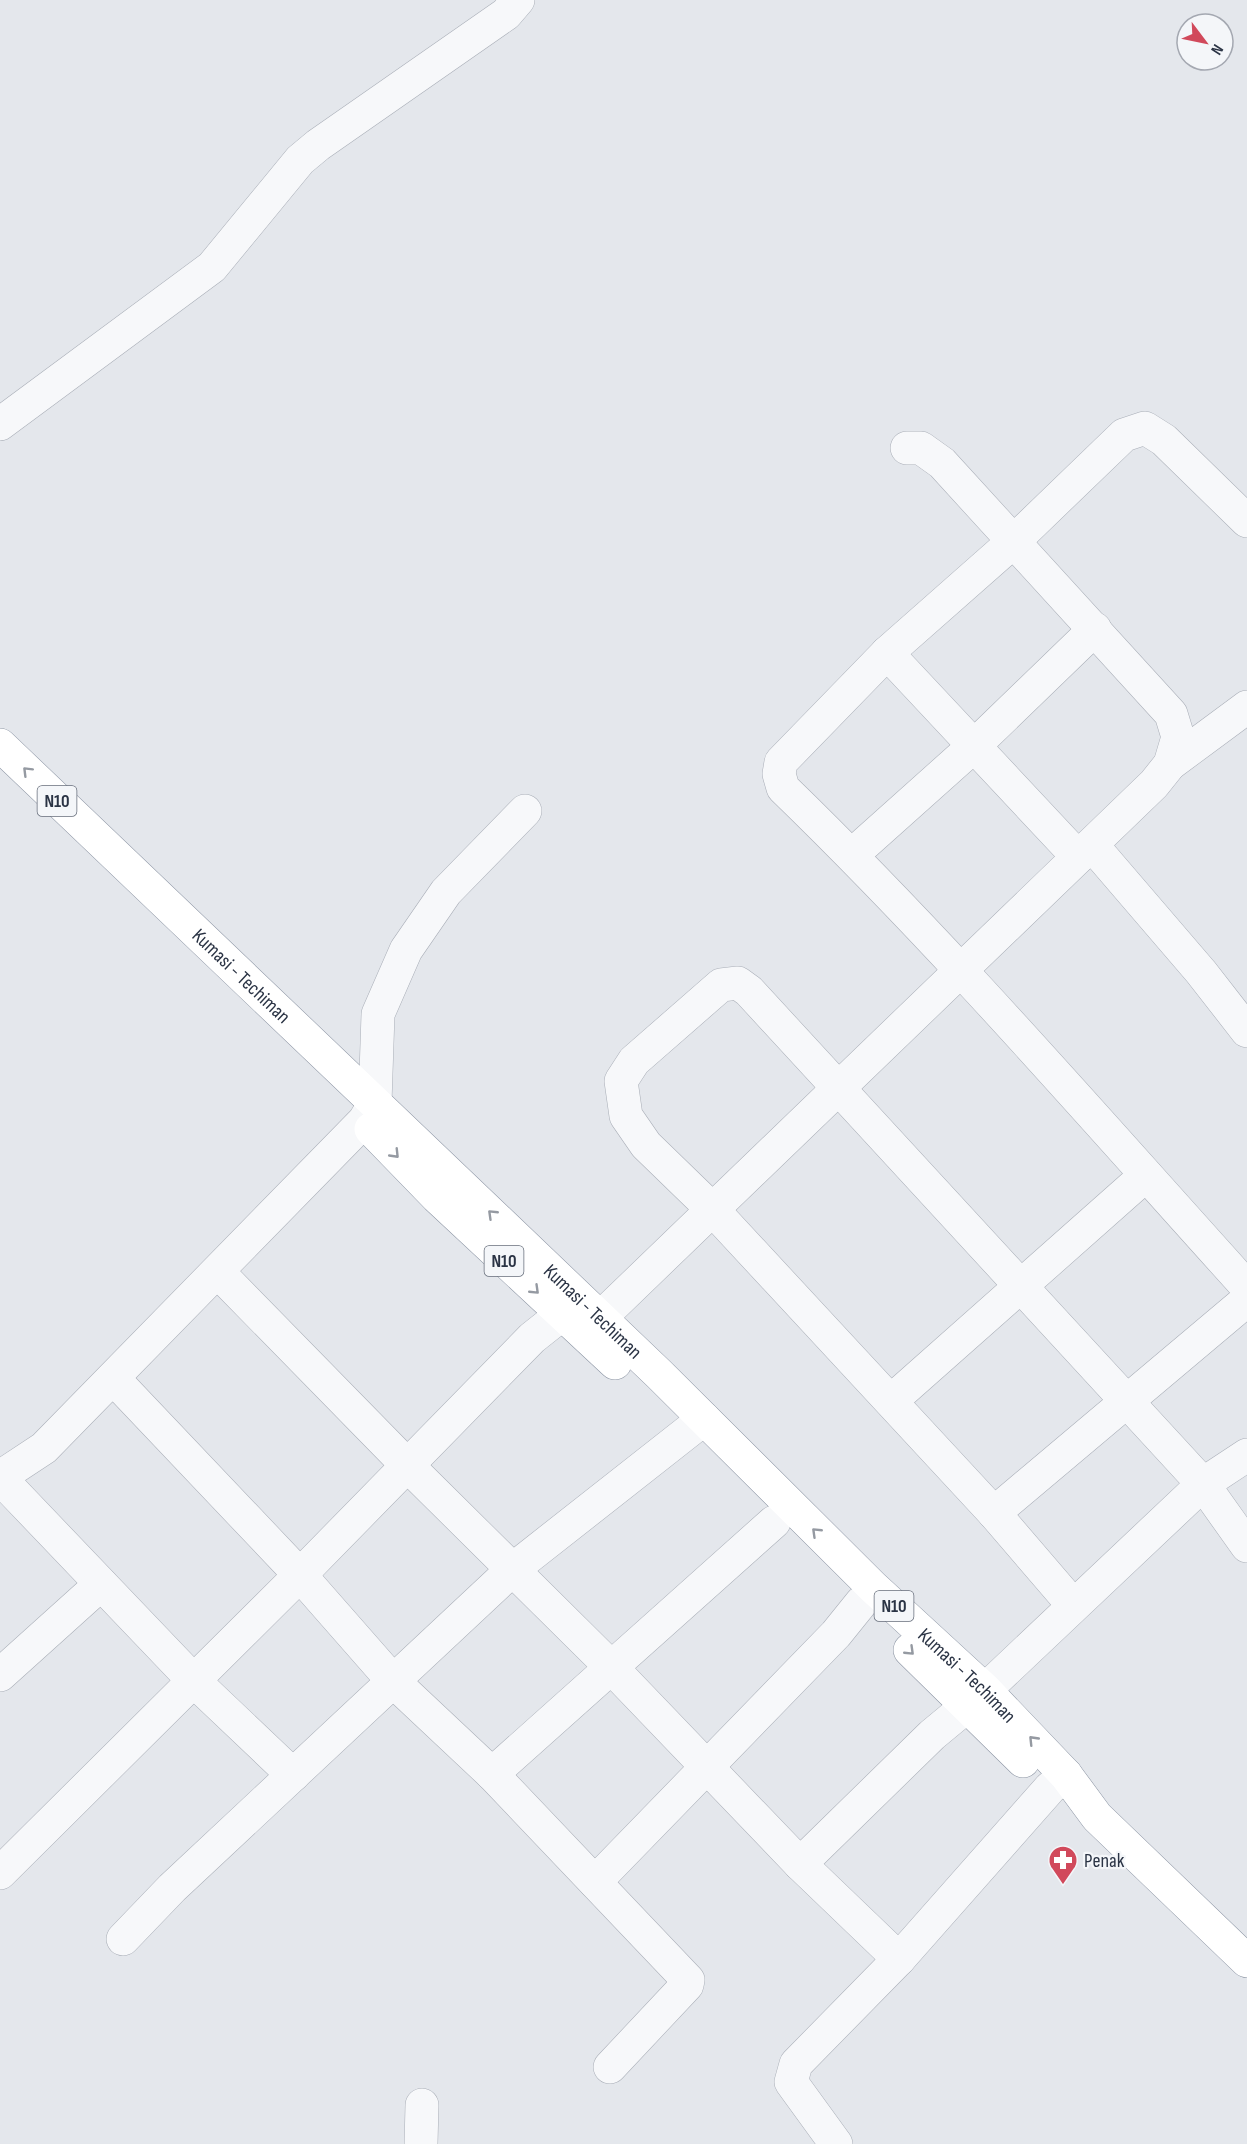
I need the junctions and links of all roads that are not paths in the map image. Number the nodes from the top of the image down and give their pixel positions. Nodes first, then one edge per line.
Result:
1 (518, 0) edge
2 (0, 424) edge
3 (907, 448) dead end
4 (1247, 521) edge
5 (1014, 541) junction
6 (1095, 629) junction
7 (887, 653) junction
8 (1247, 707) edge
9 (0, 745) edge
10 (975, 745) junction
11 (1170, 764) junction
12 (0, 777) edge
13 (525, 810) dead end
14 (1085, 851) junction
15 (852, 855) junction
16 (961, 971) junction
17 (1247, 1031) edge
18 (839, 1086) junction
19 (369, 1112) junction
20 (1146, 1175) junction
21 (713, 1210) junction
22 (218, 1272) junction
23 (1022, 1286) junction
24 (1247, 1287) edge
25 (1247, 1300) edge
26 (561, 1315) junction
27 (599, 1318) junction
28 (113, 1378) junction
29 (1126, 1400) junction
30 (891, 1401) junction
31 (697, 1425) junction
32 (1247, 1455) edge
33 (406, 1465) junction
34 (0, 1478) edge
35 (1203, 1485) junction
36 (994, 1513) junction
37 (774, 1522) junction
38 (1247, 1546) edge
39 (512, 1570) junction
40 (300, 1575) junction
41 (101, 1584) junction
42 (861, 1603) junction
43 (1073, 1605) junction
44 (612, 1667) junction
45 (0, 1675) edge
46 (194, 1681) junction
47 (393, 1681) junction
48 (976, 1698) junction
49 (707, 1765) junction
50 (293, 1774) junction
51 (492, 1774) junction
52 (1058, 1781) junction
53 (800, 1864) junction
54 (0, 1873) edge
55 (595, 1882) junction
56 (123, 1939) dead end
57 (899, 1959) junction
58 (1247, 1961) edge
59 (610, 2067) dead end
60 (422, 2105) dead end
61 (421, 2144) edge
62 (836, 2144) edge

1 - 2 street
3 - 5 street
4 - 5 street
5 - 6 street
5 - 7 street
6 - 10 street
6 - 11 street
7 - 10 street
7 - 15 street
8 - 11 street
19 -> 9 highway, Kumasi - Techiman / N10
10 - 14 street
10 - 15 street
11 - 14 street
12 - 19 highway, Kumasi - Techiman / N10
13 - 19 street
14 - 16 street
14 - 17 street
15 - 16 street
16 - 18 street
16 - 20 street
18 - 21 street
18 - 21 street
18 - 23 street
19 - 22 street
19 -> 26 highway, Kumasi - Techiman / N10
27 -> 19 highway, Kumasi - Techiman / N10
20 - 23 street
20 - 24 street
21 - 27 street
21 - 30 street
22 - 28 street
22 - 33 street
23 - 29 street
23 - 30 street
25 - 29 street
26 - 31 highway, Kumasi - Techiman / N10
26 - 33 street
27 - 31 highway, Kumasi - Techiman / N10
28 - 34 street
28 - 40 street
29 - 35 street
29 - 36 street
30 - 36 street
31 - 37 highway, Kumasi - Techiman / N10
31 - 39 street
48 -> 31 highway, Kumasi - Techiman / N10
32 - 35 street
33 - 39 street
33 - 40 street
34 - 41 street
35 - 38 street
35 - 43 street
36 - 43 street
37 - 42 highway, Kumasi - Techiman / N10
37 - 44 street
39 - 44 street
39 - 47 street
40 - 46 street
40 - 47 street
41 - 45 street
41 - 46 street
42 -> 48 highway, Kumasi - Techiman / N10
42 - 49 street
43 - 48 street
44 - 49 street
44 - 51 street
46 - 50 street
46 - 54 street
47 - 50 street
47 - 51 street
48 - 52 highway, Kumasi - Techiman / N10
48 - 53 street
49 - 53 street
49 - 55 street
50 - 56 street
51 - 55 street
52 - 57 street
52 - 58 highway, Kumasi - Techiman / N10
53 - 57 street
55 - 59 street
57 - 62 street
60 - 61 street

